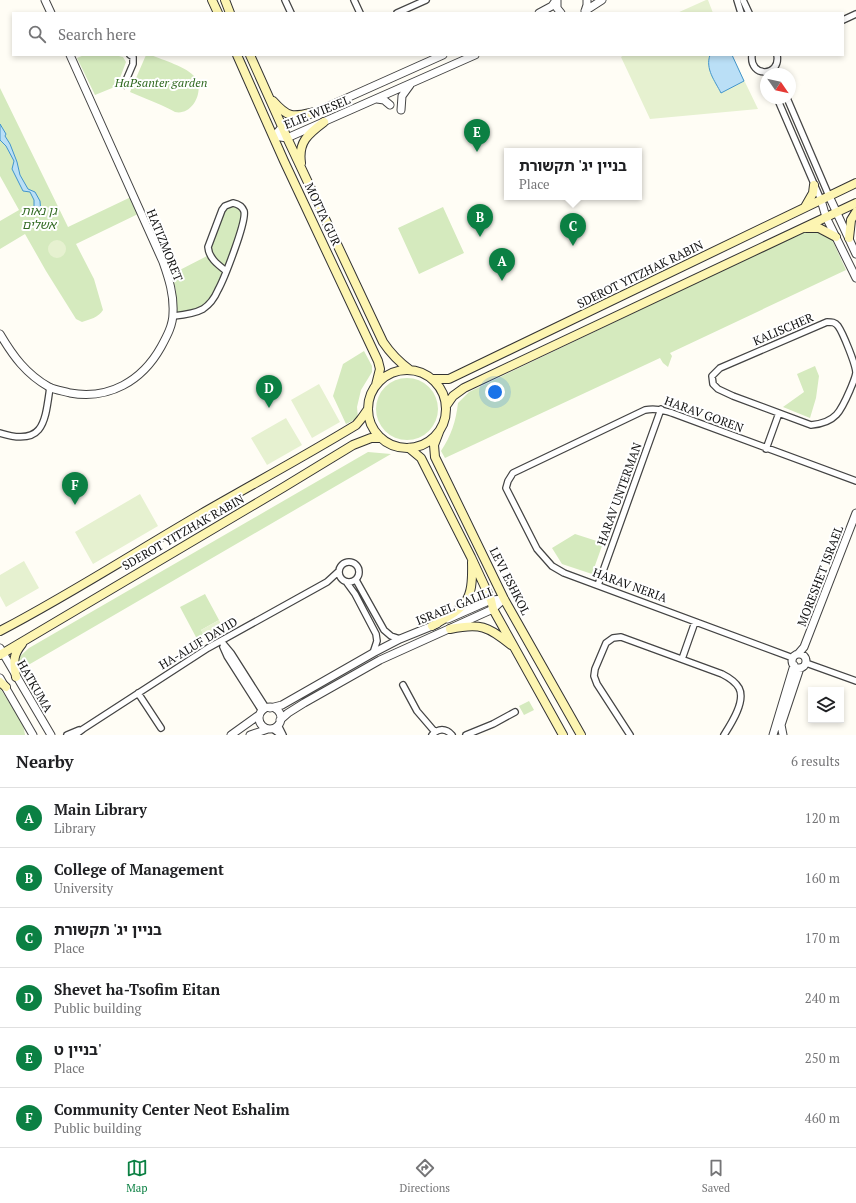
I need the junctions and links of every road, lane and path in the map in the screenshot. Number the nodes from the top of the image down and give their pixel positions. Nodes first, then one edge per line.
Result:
1 (45, 0) edge
2 (212, 0) edge
3 (224, 0) edge
4 (285, 0) edge
5 (354, 0) edge
6 (426, 0) edge
7 (556, 0) edge
8 (587, 0) edge
9 (602, 0) edge
10 (743, 0) edge
11 (737, 1) edge
12 (417, 2) edge
13 (746, 7) junction
14 (51, 12) edge
15 (218, 12) edge
16 (230, 12) edge
17 (291, 12) edge
18 (360, 12) edge
19 (399, 12) edge
20 (541, 12) edge
21 (560, 12) edge
22 (584, 12) edge
23 (742, 12) edge
24 (748, 12) edge
25 (856, 14) edge
26 (844, 20) edge
27 (72, 56) edge
28 (132, 56) edge
29 (236, 56) edge
30 (250, 56) edge
31 (441, 56) edge
32 (473, 56) edge
33 (752, 56) edge
34 (779, 56) edge
35 (775, 67) edge
36 (760, 71) edge
37 (411, 84) junction
38 (124, 85) dead end
39 (267, 93) junction
40 (377, 99) junction
41 (780, 104) edge
42 (788, 104) edge
43 (390, 105) dead end
44 (401, 110) dead end
45 (314, 112) junction
46 (324, 122) junction
47 (282, 126) junction
48 (274, 136) junction
49 (287, 138) junction
50 (302, 170) junction
51 (856, 183) edge
52 (814, 185) junction
53 (825, 198) junction
54 (856, 203) edge
55 (806, 208) junction
56 (836, 212) junction
57 (856, 212) edge
58 (826, 217) junction
59 (803, 228) junction
60 (836, 237) junction
61 (849, 238) junction
62 (856, 254) edge
63 (226, 270) junction
64 (856, 278) edge
65 (173, 316) junction
66 (0, 334) edge
67 (410, 370) junction
68 (432, 379) junction
69 (376, 385) junction
70 (50, 387) junction
71 (446, 406) junction
72 (368, 409) junction
73 (661, 409) junction
74 (779, 413) junction
75 (0, 432) edge
76 (439, 432) junction
77 (381, 438) junction
78 (409, 448) junction
79 (766, 448) junction
80 (508, 481) joint
81 (856, 481) edge
82 (856, 513) edge
83 (471, 557) junction
84 (339, 571) junction
85 (356, 580) junction
86 (345, 581) junction
87 (327, 582) junction
88 (598, 585) junction
89 (504, 599) junction
90 (491, 600) junction
91 (494, 609) junction
92 (19, 621) junction
93 (695, 622) junction
94 (0, 625) edge
95 (432, 626) junction
96 (450, 629) junction
97 (0, 631) edge
98 (400, 639) junction
99 (25, 640) junction
100 (220, 641) junction
101 (515, 648) junction
102 (1, 652) edge
103 (373, 652) junction
104 (682, 659) junction
105 (798, 660) junction
106 (806, 663) joint
107 (16, 677) junction
108 (0, 678) edge
109 (856, 681) edge
110 (3, 685) edge
111 (403, 685) dead end
112 (138, 693) junction
113 (264, 710) junction
114 (515, 712) dead end
115 (275, 726) junction
116 (161, 728) dead end
117 (83, 729) junction
118 (433, 734) edge
119 (34, 735) edge
120 (51, 735) edge
121 (67, 735) edge
122 (75, 735) edge
123 (231, 735) edge
124 (250, 735) edge
125 (282, 735) edge
126 (452, 735) edge
127 (466, 735) edge
128 (563, 735) edge
129 (581, 735) edge
130 (630, 735) edge
131 (724, 735) edge
132 (773, 735) edge
133 (783, 735) edge

1 - 14 street
2 - 15 main road
3 - 16 main road
4 - 17 street
5 - 18 street
6 - 12 street
7 - 20 street
7 - 21 street
8 - 22 street
9 - 22 street
10 - 13 street
11 - 13 street
11 - 23 street
12 - 19 street
13 - 24 street
25 - 26 street
27 - 65 street, HATIZMORET
28 - 38 street
29 - 48 main road, MOTTA GUR
30 - 39 main road, MOTTA GUR
31 - 45 street, ELIE WIESEL
32 - 37 street, ELIE WIESEL
33 - 36 street
34 - 35 street
37 - 40 street, ELIE WIESEL
37 - 44 street
39 - 45 main road
39 - 47 main road, MOTTA GUR
40 - 43 street
40 - 46 street, ELIE WIESEL
41 - 52 street
42 - 53 street
45 - 47 street, ELIE WIESEL
46 - 49 street, ELIE WIESEL
46 - 50 main road
47 - 48 street, ELIE WIESEL
47 - 49 main road, MOTTA GUR
48 - 49 street, ELIE WIESEL
48 - 69 main road, MOTTA GUR
49 - 50 main road, MOTTA GUR
50 - 67 main road, MOTTA GUR
51 - 53 main road, SDEROT YITZHAK RABIN
52 - 53 street
52 - 55 main road
53 - 55 main road, SDEROT YITZHAK RABIN
53 - 56 street
53 - 58 street
54 - 56 main road
55 - 68 main road, SDEROT YITZHAK RABIN
56 - 58 main road
56 - 61 street
57 - 61 main road
58 - 59 main road
58 - 60 street
59 - 60 main road
59 - 71 main road
60 - 64 street
61 - 62 street
63 - 63 street
63 - 65 street
65 - 70 street, HATIZMORET
66 - 70 street, HATIZMORET
67 - 68 main road
67 - 69 main road
68 - 71 main road
69 - 72 main road
70 - 75 street
71 - 76 main road
72 - 77 main road
72 - 92 main road, SDEROT YITZHAK RABIN
73 - 79 street, HARAV GOREN
73 - 80 street, HARAV GOREN
73 - 88 street, HARAV UNTERMAN
74 - 74 street, KALISCHER
74 - 79 street
76 - 78 main road
76 - 89 main road, LEVI ESHKOL
77 - 78 main road
77 - 99 main road, SDEROT YITZHAK RABIN
78 - 83 main road, LEVI ESHKOL
79 - 81 street, HARAV GOREN
80 - 88 street, HARAV NERIA
82 - 105 street, MORESHET ISRAEL
83 - 90 main road, LEVI ESHKOL
83 - 95 main road
84 - 85 street
84 - 86 street
84 - 87 street, HA-ALUF DAVID
85 - 86 street
85 - 98 street
86 - 87 street, HA-ALUF DAVID
86 - 103 street
87 - 100 street, HA-ALUF DAVID
88 - 93 street, HARAV NERIA
89 - 90 street, ISRAEL GALILI
89 - 91 street, ISRAEL GALILI
89 - 129 main road, LEVI ESHKOL
90 - 91 main road, LEVI ESHKOL
90 - 95 street, ISRAEL GALILI
91 - 96 street, ISRAEL GALILI
91 - 101 main road, LEVI ESHKOL
92 - 94 main road
92 - 97 main road, SDEROT YITZHAK RABIN
93 - 104 street
93 - 105 street, HARAV NERIA
95 - 98 street, ISRAEL GALILI
96 - 101 main road
96 - 115 street, ISRAEL GALILI
98 - 103 street, ISRAEL GALILI
99 - 102 main road, SDEROT YITZHAK RABIN
99 - 107 main road
100 - 112 street, HA-ALUF DAVID
100 - 113 street
101 - 128 main road, LEVI ESHKOL
102 - 107 street, HATKUMA
103 - 113 street, ISRAEL GALILI
104 - 130 street
104 - 131 street
105 - 106 street
105 - 132 street, MORESHET ISRAEL
105 - 133 street, MORESHET ISRAEL
106 - 109 street
107 - 120 street, HATKUMA
108 - 110 street
110 - 119 street
111 - 118 street
112 - 116 street
112 - 117 street, HA-ALUF DAVID
113 - 115 street
113 - 115 street
113 - 123 street, ISRAEL GALILI
114 - 127 street
115 - 124 street, ISRAEL GALILI
115 - 125 street
117 - 121 street, HA-ALUF DAVID
117 - 122 street, HA-ALUF DAVID
118 - 126 street

